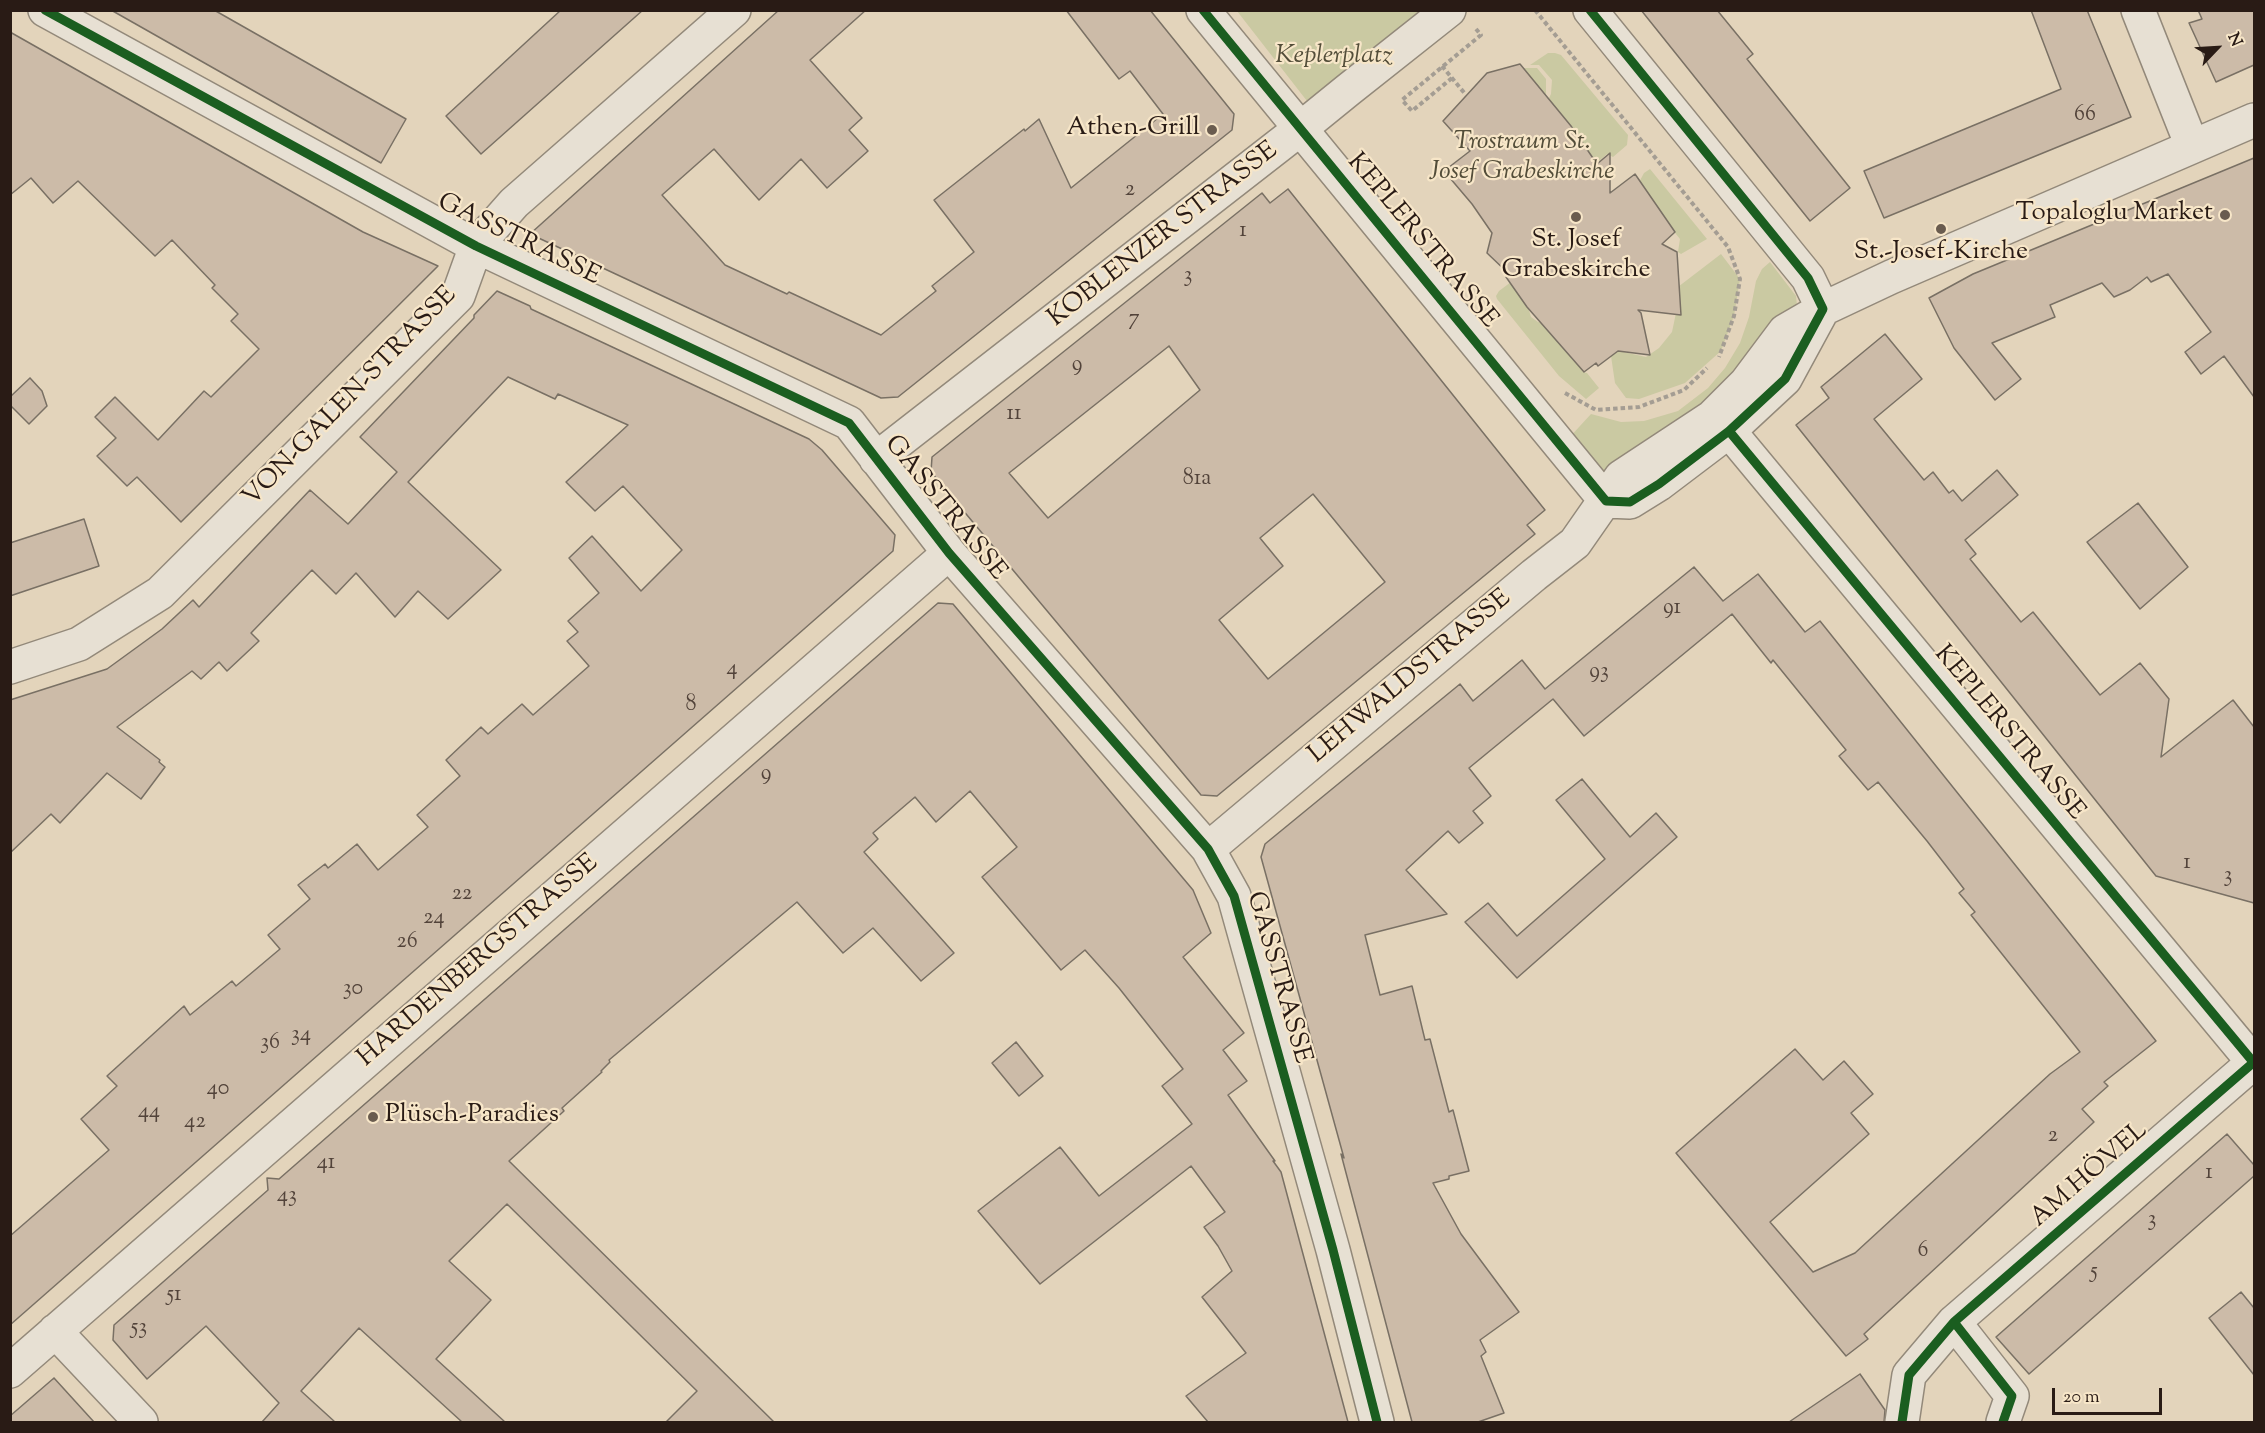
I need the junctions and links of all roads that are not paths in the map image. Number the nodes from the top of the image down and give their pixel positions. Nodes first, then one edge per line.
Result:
1 (45, 10) edge
2 (734, 10) edge
3 (1203, 10) edge
4 (1590, 10) edge
5 (2138, 10) edge
6 (1460, 17) edge
7 (2254, 120) edge
8 (1300, 129) junction
9 (2192, 146) junction
10 (476, 246) junction
11 (1823, 309) junction
12 (1721, 424) junction
13 (876, 459) junction
14 (1606, 501) junction
15 (949, 553) junction
16 (10, 667) edge
17 (1208, 849) junction
18 (2254, 1063) edge
19 (1954, 1322) junction
20 (56, 1331) junction
21 (10, 1371) edge
22 (141, 1422) edge
23 (1377, 1422) edge
24 (1902, 1422) edge
25 (2003, 1422) edge

1 - 10 street, GASSTRASSE
2 - 10 street, VON-GALEN-STRASSE
3 - 8 street, KEPLERSTRASSE
4 - 11 street
5 - 9 street
6 - 8 street, KOBLENZER STRASSE
7 - 9 street
8 - 13 street, KOBLENZER STRASSE
8 - 14 street, KEPLERSTRASSE
9 - 11 street
10 - 13 street, GASSTRASSE
10 - 16 street, VON-GALEN-STRASSE
11 - 12 street
12 - 14 street
12 - 18 street, KEPLERSTRASSE
13 - 15 street, GASSTRASSE
14 - 17 street, LEHWALDSTRASSE
15 - 17 street, GASSTRASSE
15 - 20 street, HARDENBERGSTRASSE
17 - 23 street, GASSTRASSE
18 - 19 street, AM HÖVEL
19 - 24 street, AM HÖVEL
19 - 25 street
20 - 21 street, HARDENBERGSTRASSE
20 - 22 street

